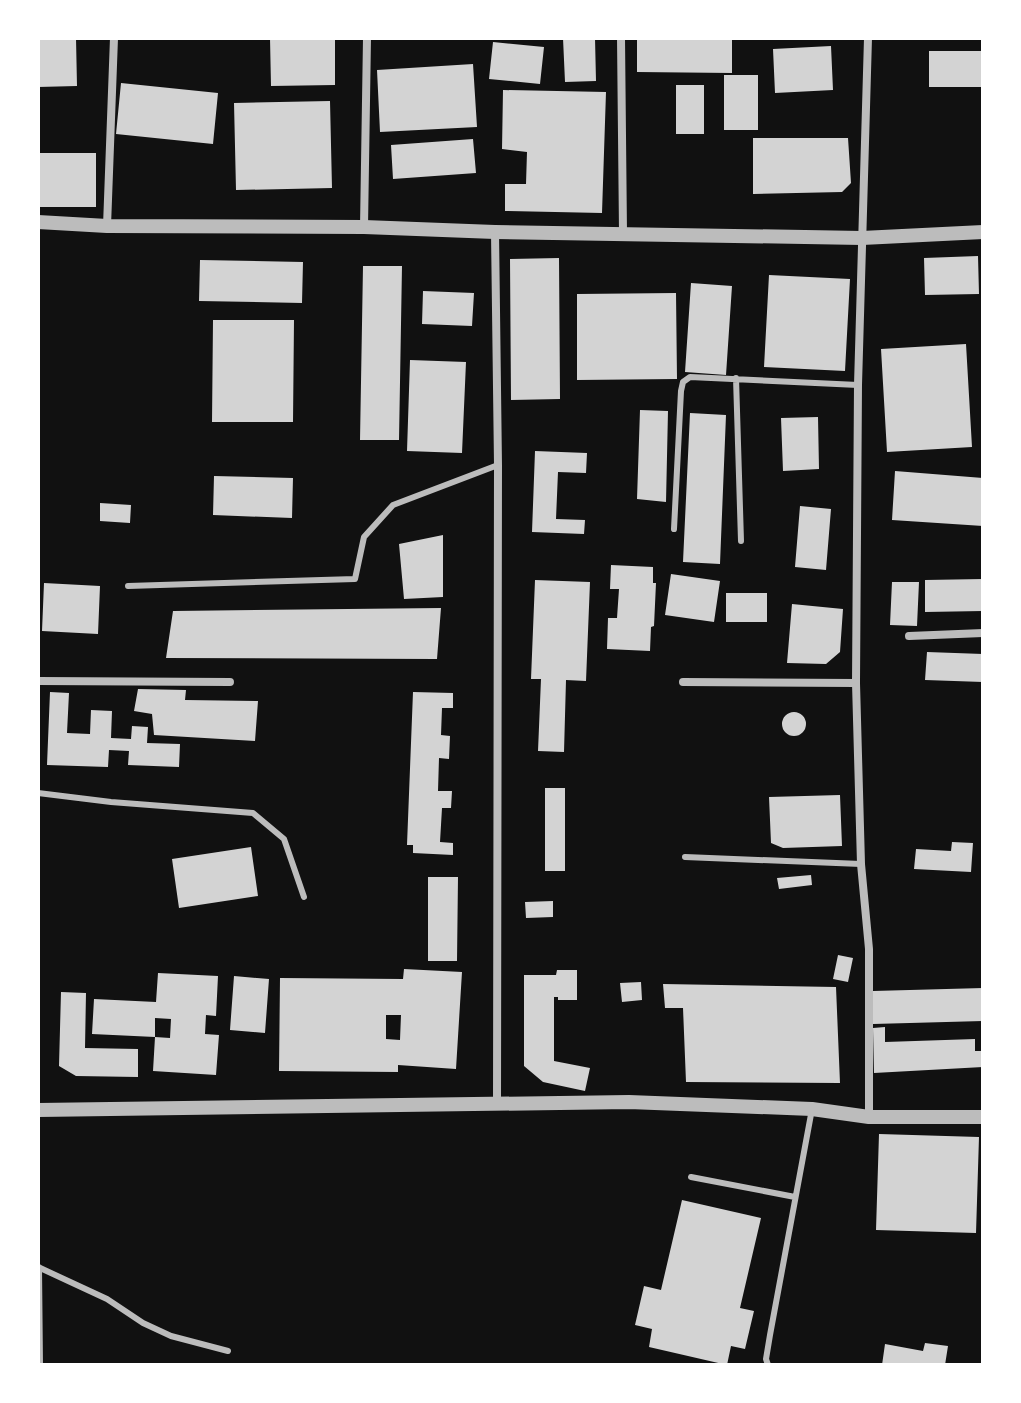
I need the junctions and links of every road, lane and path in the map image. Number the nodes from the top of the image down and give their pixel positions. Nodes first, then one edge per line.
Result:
1 (114, 38) edge
2 (367, 38) edge
3 (621, 38) edge
4 (868, 38) edge
5 (38, 222) edge
6 (107, 226) junction
7 (364, 227) junction
8 (495, 232) junction
9 (983, 232) edge
10 (623, 233) junction
11 (862, 238) junction
12 (736, 378) junction
13 (858, 385) junction
14 (498, 465) junction
15 (674, 529) dead end
16 (741, 541) dead end
17 (128, 586) dead end
18 (983, 633) edge
19 (909, 636) dead end
20 (38, 681) edge
21 (230, 682) dead end
22 (683, 682) dead end
23 (856, 683) junction
24 (38, 793) edge
25 (685, 857) dead end
26 (861, 864) junction
27 (304, 897) dead end
28 (497, 1105) junction
29 (812, 1109) junction
30 (38, 1110) edge
31 (869, 1117) junction
32 (983, 1117) edge
33 (691, 1177) dead end
34 (795, 1197) junction
35 (38, 1268) edge
36 (228, 1351) dead end
37 (39, 1365) edge
38 (768, 1365) edge

1 - 6 street
2 - 7 street
3 - 10 street
4 - 11 street
5 - 6 street
6 - 7 street
7 - 8 street
8 - 10 street
8 - 14 street
9 - 11 street
10 - 11 street
11 - 13 street
12 - 13 lane
12 - 15 lane
12 - 16 lane
13 - 23 street
14 - 17 lane
14 - 28 street
18 - 19 street
20 - 21 street
22 - 23 street
23 - 26 street
24 - 27 lane
25 - 26 lane
26 - 31 street
28 - 29 street
28 - 30 street
29 - 31 street
29 - 34 lane
31 - 32 street
33 - 34 lane
34 - 38 lane
35 - 36 lane
35 - 37 street

